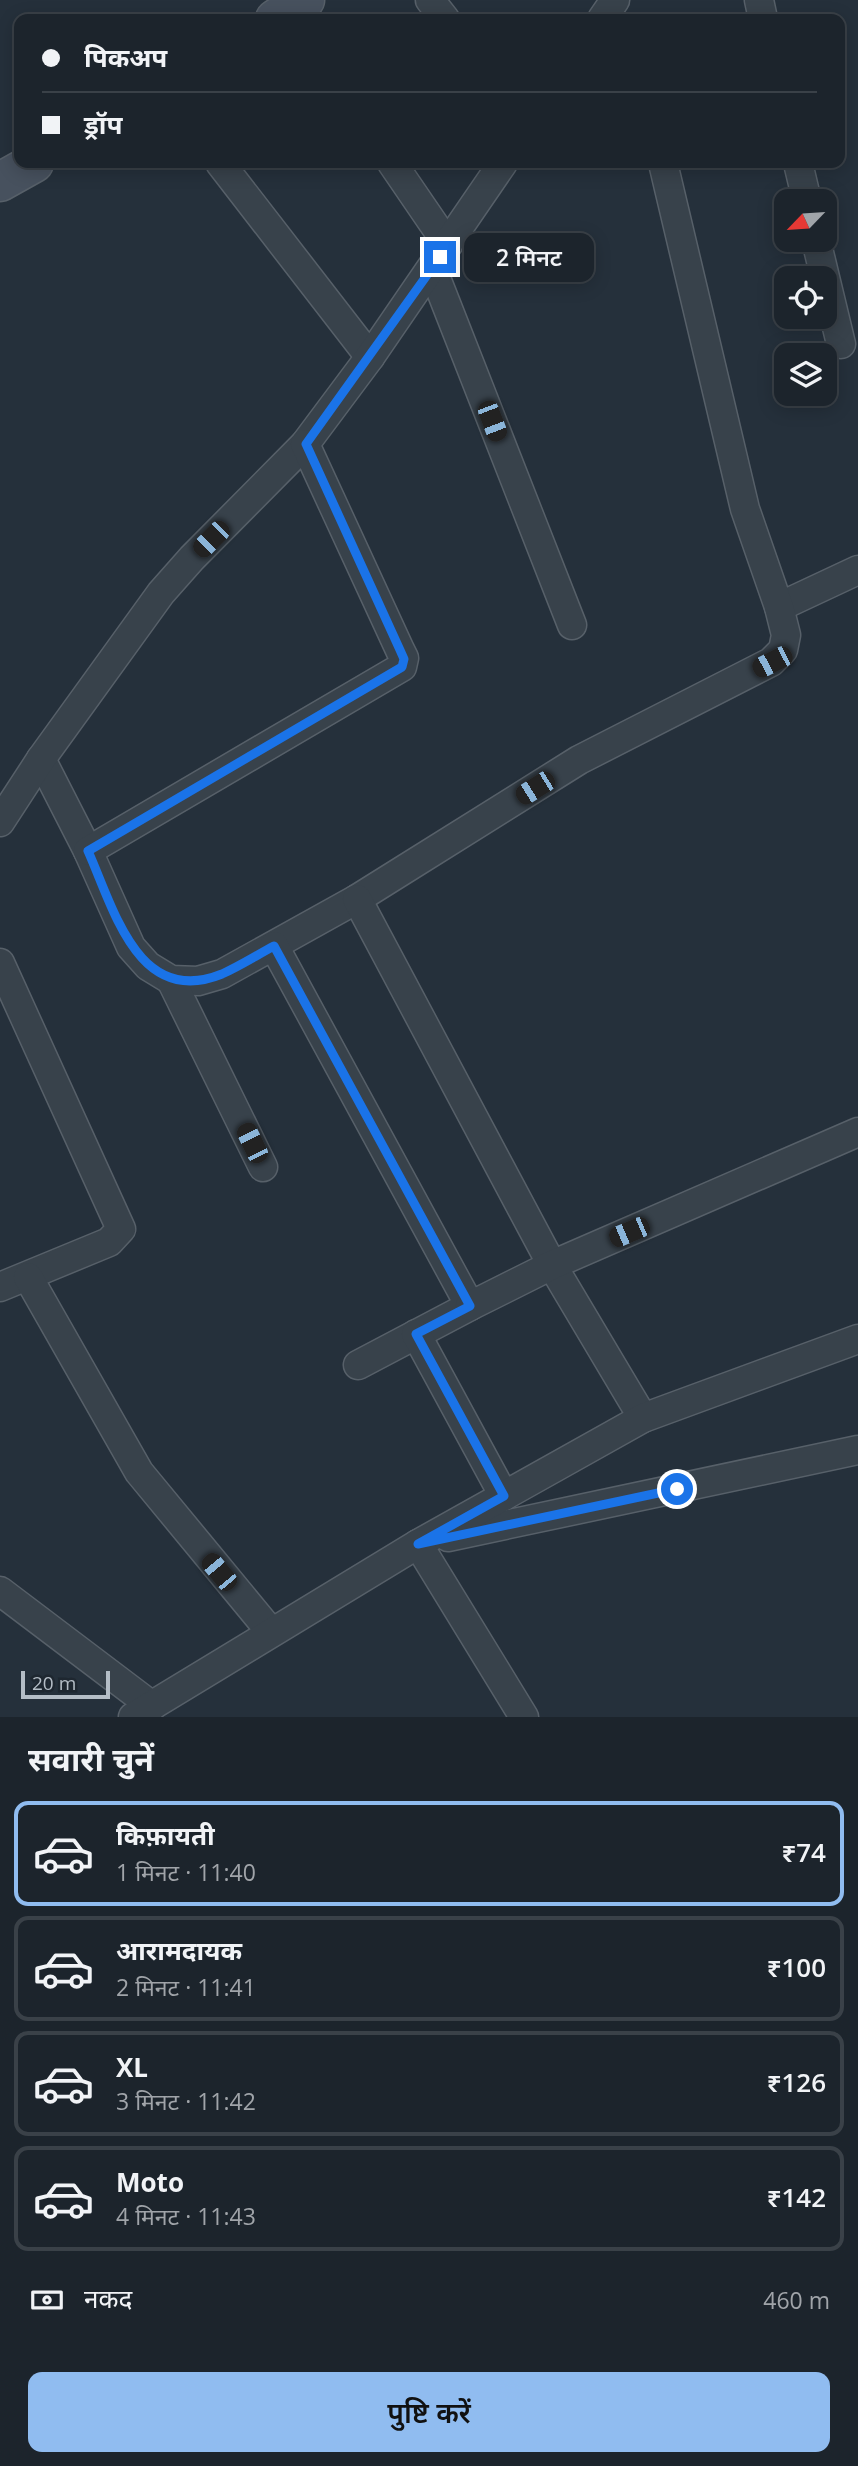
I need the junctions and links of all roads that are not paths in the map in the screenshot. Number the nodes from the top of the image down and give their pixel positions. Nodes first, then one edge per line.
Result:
1 (25, 168) edge
2 (224, 168) edge
3 (396, 168) edge
4 (500, 168) edge
5 (664, 168) edge
6 (799, 168) edge
7 (0, 182) edge
8 (804, 189) edge
9 (448, 246) junction
10 (819, 252) edge
11 (432, 268) junction
12 (841, 344) dead end
13 (370, 357) junction
14 (306, 444) junction
15 (858, 570) edge
16 (779, 607) junction
17 (572, 625) dead end
18 (41, 759) junction
19 (0, 822) edge
20 (88, 851) junction
21 (357, 899) junction
22 (274, 946) junction
23 (0, 963) edge
24 (172, 980) junction
25 (858, 1132) edge
26 (263, 1167) dead end
27 (552, 1265) junction
28 (28, 1277) junction
29 (0, 1287) edge
30 (470, 1306) junction
31 (416, 1334) junction
32 (858, 1339) edge
33 (358, 1365) dead end
34 (643, 1419) junction
35 (858, 1450) edge
36 (504, 1496) junction
37 (418, 1544) junction
38 (0, 1591) edge
39 (271, 1632) junction
40 (142, 1712) edge
41 (524, 1717) edge

1 - 7 main road
2 - 13 street
3 - 9 street
4 - 9 street
5 - 16 street
6 - 8 street
9 - 11 street
10 - 12 street
11 - 13 street
11 - 17 street
13 - 14 street
14 - 18 street
14 - 20 street
15 - 16 street
16 - 21 street
18 - 19 street
18 - 20 street
20 - 24 street
21 - 22 street
21 - 27 street
22 - 24 street
22 - 30 street
23 - 28 street
24 - 26 street
25 - 27 street
27 - 30 street
27 - 34 street
28 - 29 street
28 - 39 street
30 - 31 street
31 - 33 street
31 - 36 street
32 - 34 street
34 - 36 street
35 - 37 street
36 - 37 street
37 - 39 street
37 - 41 street
38 - 40 street
39 - 40 street

